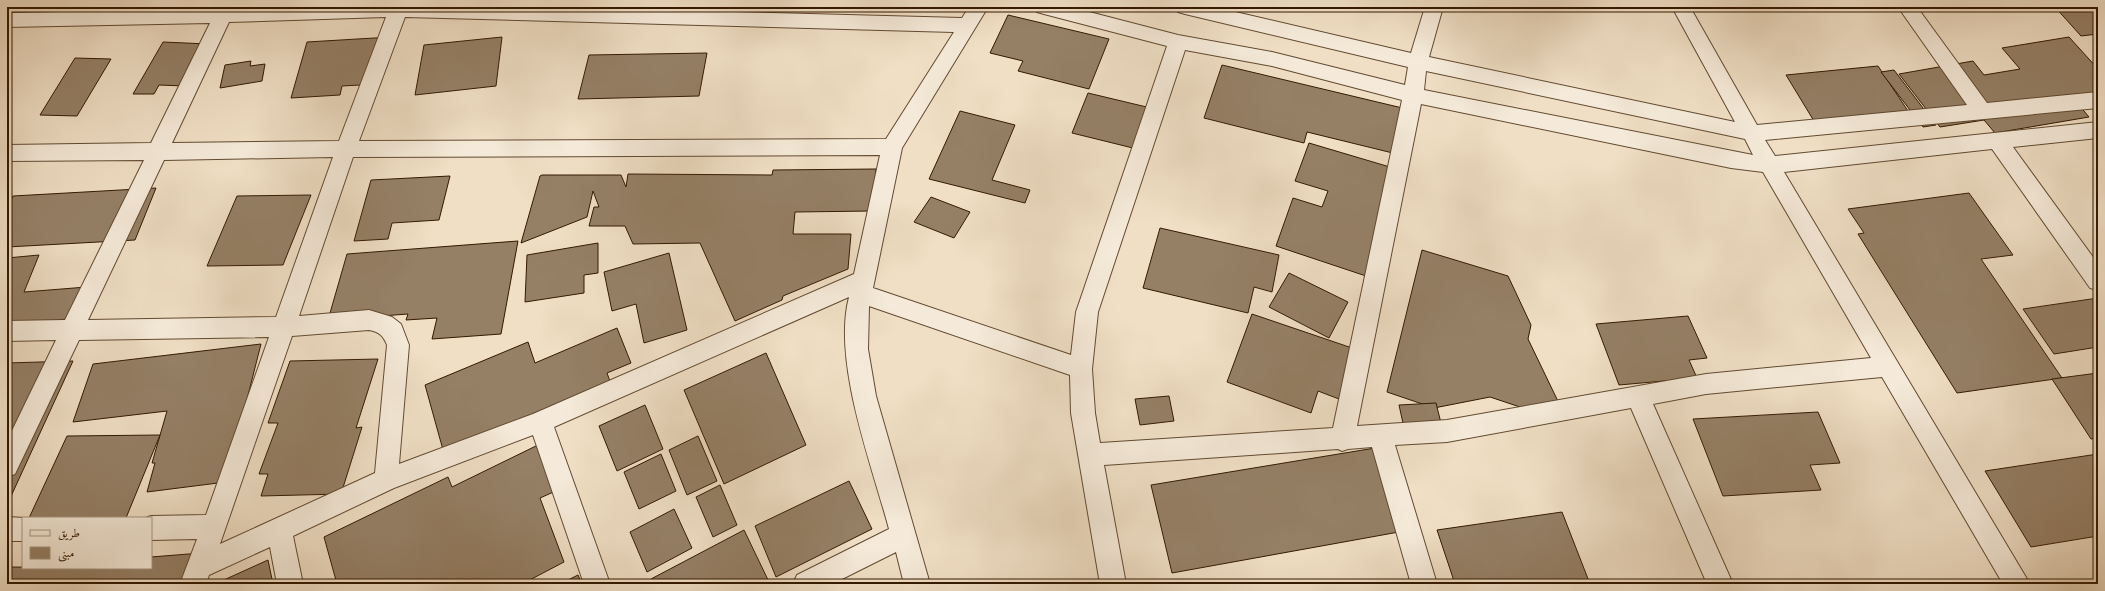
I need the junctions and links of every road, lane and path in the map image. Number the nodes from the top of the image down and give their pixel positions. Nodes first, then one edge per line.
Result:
1 (1044, 7) edge
2 (1434, 7) edge
3 (1681, 7) edge
4 (1907, 7) edge
5 (1189, 8) edge
6 (399, 9) edge
7 (225, 11) edge
8 (973, 16) edge
9 (7, 20) edge
10 (1178, 42) junction
11 (1418, 62) junction
12 (1413, 95) junction
13 (2098, 100) edge
14 (1982, 111) junction
15 (2098, 130) edge
16 (1751, 133) junction
17 (1997, 141) junction
18 (892, 147) junction
19 (157, 150) junction
20 (346, 150) junction
21 (7, 153) edge
22 (1769, 165) junction
23 (2098, 281) edge
24 (862, 286) junction
25 (285, 326) junction
26 (72, 330) junction
27 (7, 331) edge
28 (1888, 366) junction
29 (1081, 369) junction
30 (1638, 397) junction
31 (540, 422) junction
32 (1381, 437) junction
33 (1342, 440) junction
34 (1090, 455) junction
35 (7, 466) edge
36 (386, 480) junction
37 (152, 528) edge
38 (214, 528) junction
39 (7, 529) edge
40 (22, 529) edge
41 (280, 530) junction
42 (903, 535) junction
43 (197, 575) edge
44 (290, 584) edge
45 (597, 584) edge
46 (806, 584) edge
47 (916, 584) edge
48 (1113, 584) edge
49 (1424, 584) edge
50 (1720, 584) edge
51 (2017, 584) edge

1 - 10 street
2 - 11 street
3 - 16 street
4 - 14 street
5 - 11 street
6 - 7 street
6 - 8 street
6 - 20 street
7 - 9 street
7 - 19 street
8 - 18 street
10 - 12 street
10 - 29 street
11 - 12 street
11 - 16 street
12 - 22 street
12 - 33 street
13 - 14 street
14 - 16 street
15 - 17 street
16 - 22 street
17 - 22 street
17 - 23 street
18 - 20 street
18 - 24 street
19 - 20 street
19 - 21 street
19 - 26 street
20 - 25 street
22 - 28 street
24 - 29 street
24 - 31 street
24 - 42 street
25 - 26 street
25 - 36 street
25 - 38 street
26 - 27 street
26 - 35 street
28 - 30 street
28 - 51 street
29 - 34 street
30 - 32 street
30 - 50 street
31 - 36 street
31 - 45 street
32 - 33 street
32 - 49 street
33 - 34 street
34 - 48 street
36 - 41 street
37 - 38 street
38 - 43 street
39 - 40 street
41 - 43 street
41 - 44 street
42 - 46 street
42 - 47 street

